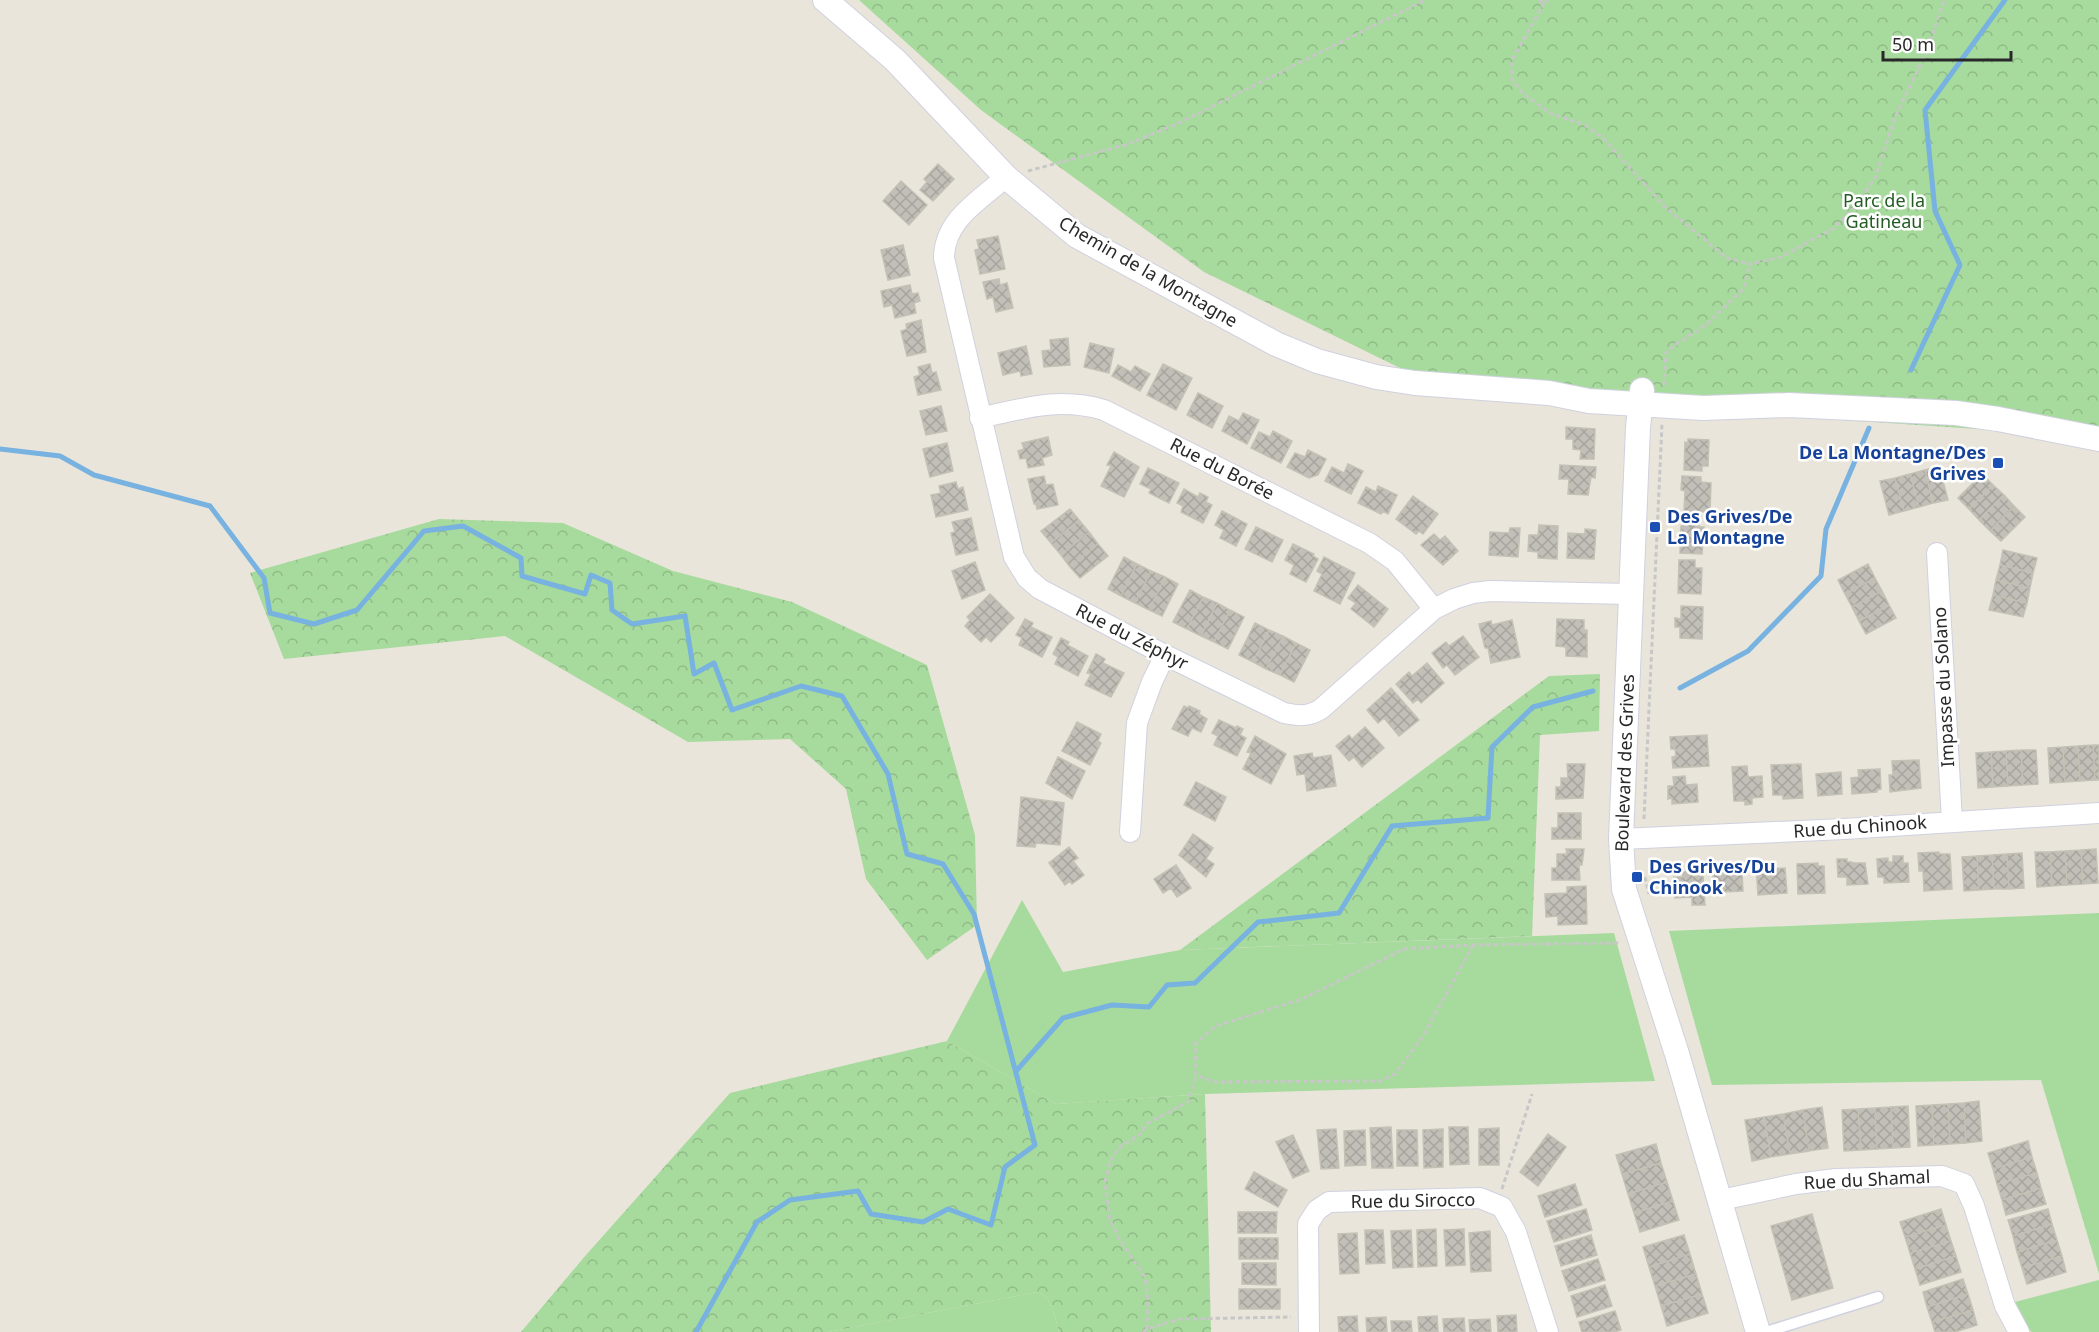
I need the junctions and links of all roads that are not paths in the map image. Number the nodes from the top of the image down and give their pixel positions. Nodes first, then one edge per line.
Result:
1 (825, 0) edge
2 (1006, 177) junction
3 (1653, 398) junction
4 (980, 418) junction
5 (2099, 439) edge
6 (1937, 553) dead end
7 (1630, 594) junction
8 (1434, 609) junction
9 (1165, 655) junction
10 (2099, 813) edge
11 (1952, 821) junction
12 (1130, 832) dead end
13 (1632, 839) junction
14 (1721, 1200) junction
15 (1878, 1297) dead end
16 (1309, 1324) edge
17 (1548, 1332) edge
18 (1758, 1332) edge
19 (1766, 1332) edge
20 (2019, 1332) edge

1 - 2 street, Chemin de la Montagne
2 - 3 street, Chemin de la Montagne
2 - 4 street, Rue du Zéphyr
3 - 5 street, Chemin de la Montagne
3 - 7 street, Boulevard des Grives
4 - 8 street, Rue du Borée
4 - 9 street, Rue du Zéphyr
6 - 11 street, Impasse du Solano
7 - 8 street, Rue du Zéphyr
7 - 13 street, Boulevard des Grives
8 - 9 street, Rue du Zéphyr
9 - 12 street
10 - 11 street, Rue du Chinook
11 - 13 street, Rue du Chinook
13 - 14 street, Boulevard des Grives
14 - 18 street, Boulevard des Grives
14 - 20 street, Rue du Shamal
15 - 19 lane
16 - 17 street, Rue du Sirocco

